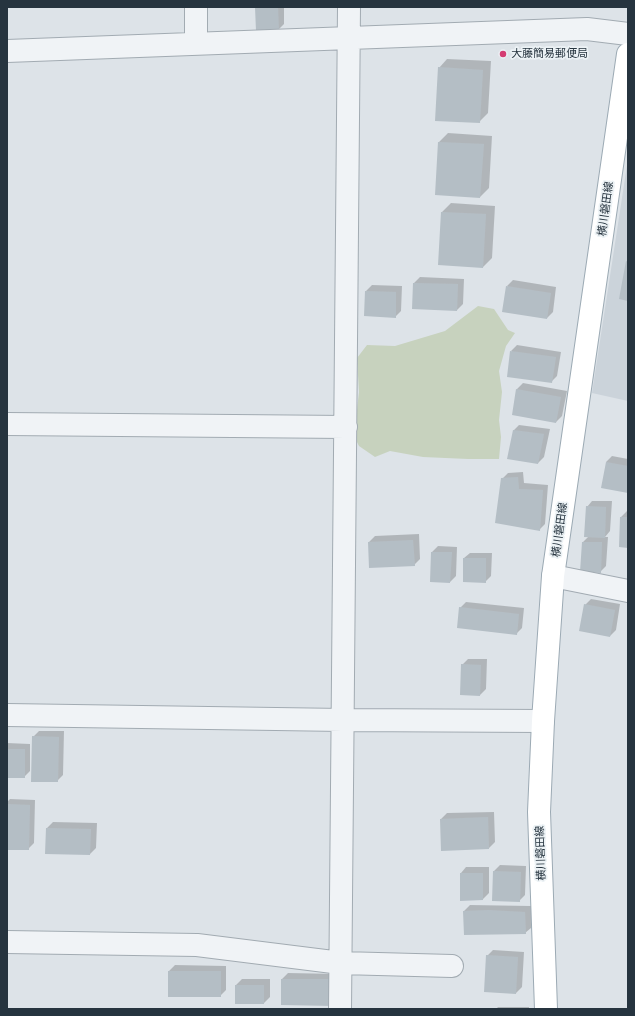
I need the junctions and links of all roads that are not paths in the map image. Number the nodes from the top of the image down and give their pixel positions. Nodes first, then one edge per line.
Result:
1 (196, 7) edge
2 (349, 7) edge
3 (628, 34) edge
4 (350, 38) junction
5 (196, 44) junction
6 (7, 51) edge
7 (628, 54) edge
8 (7, 424) edge
9 (346, 427) junction
10 (554, 576) junction
11 (628, 591) edge
12 (7, 715) edge
13 (344, 720) junction
14 (543, 721) junction
15 (7, 942) edge
16 (341, 964) junction
17 (452, 966) dead end
18 (340, 1009) edge
19 (546, 1009) edge

1 - 5 street
2 - 4 street
3 - 4 street
4 - 5 street
4 - 9 street
5 - 6 street
7 - 10 main road, 横川磐田線
8 - 9 street
9 - 13 street
10 - 11 street
10 - 14 main road, 横川磐田線
12 - 13 street
13 - 14 street
13 - 16 street
14 - 19 main road, 横川磐田線
15 - 16 street
16 - 17 street
16 - 18 street

